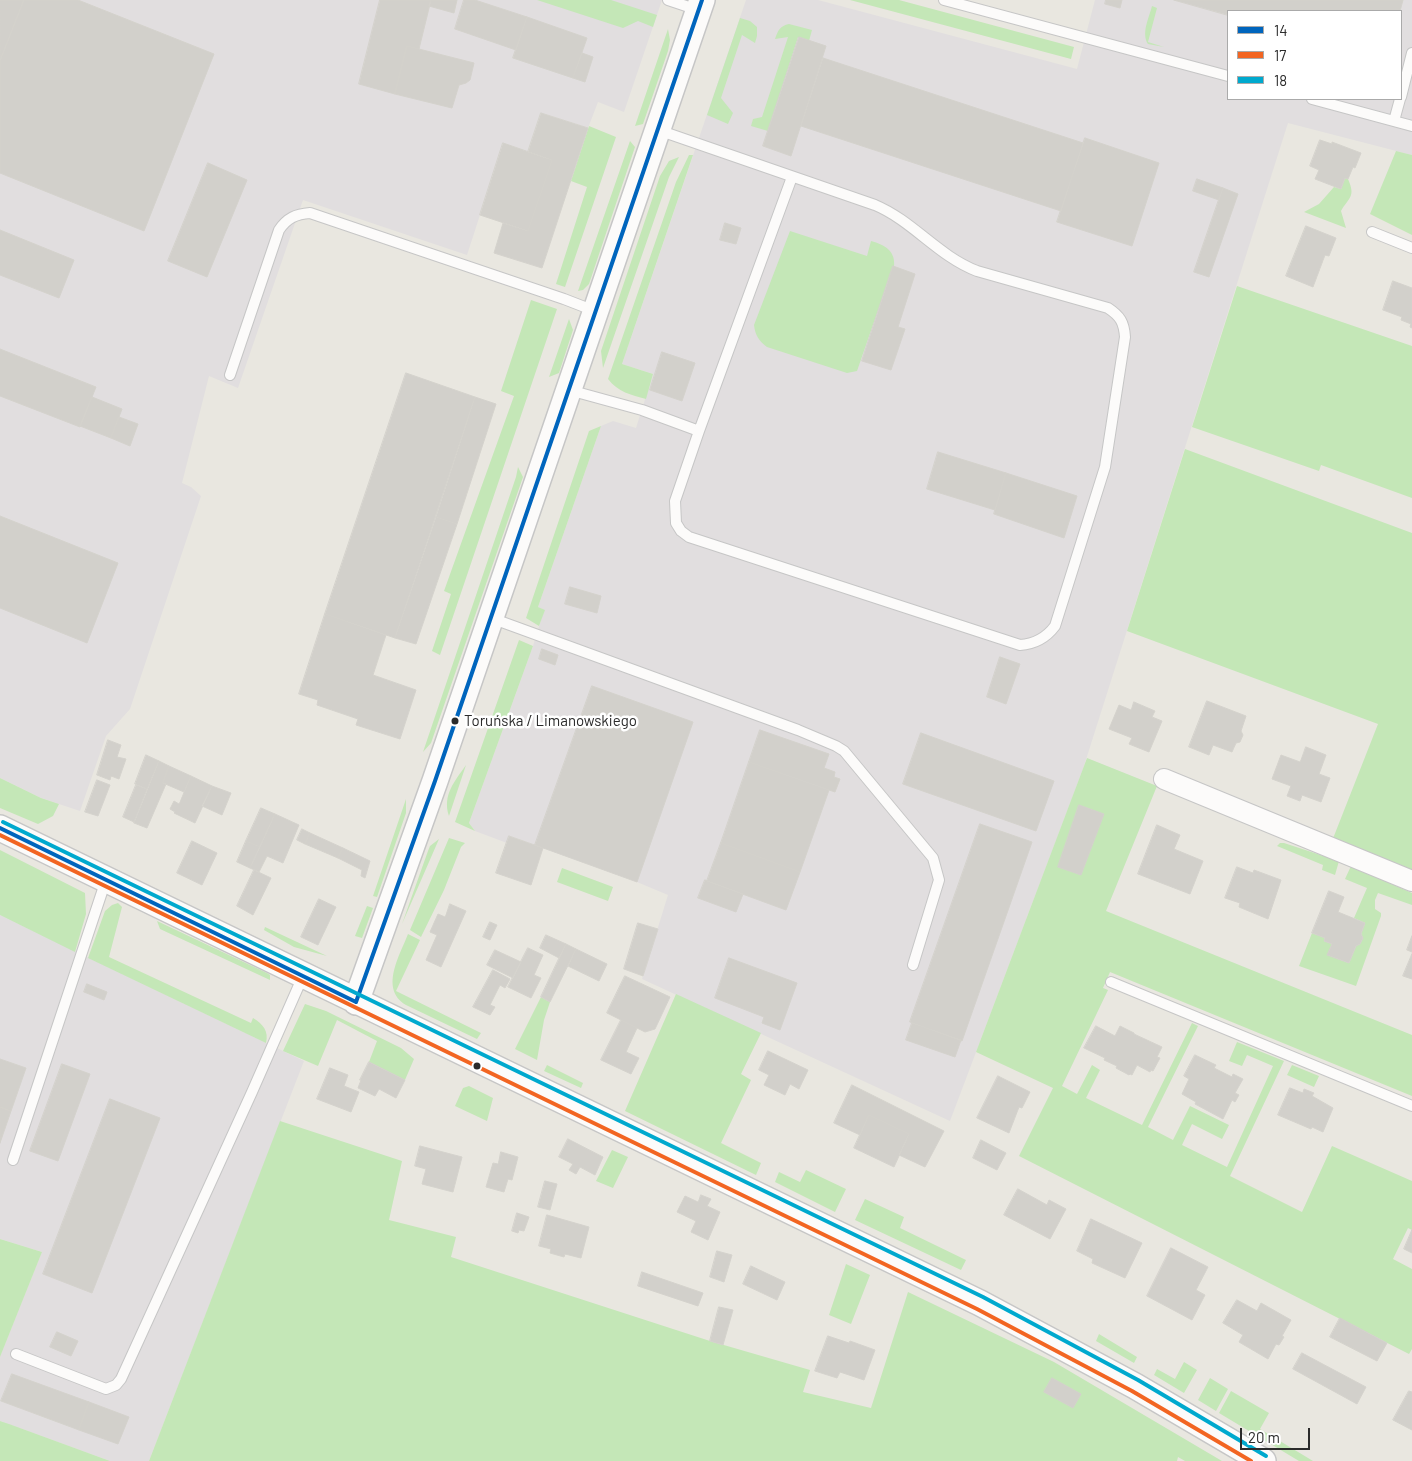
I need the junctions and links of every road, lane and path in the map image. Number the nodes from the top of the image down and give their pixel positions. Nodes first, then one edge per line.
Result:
1 (668, 0) edge
2 (944, 0) edge
3 (701, 5) edge
4 (1412, 53) edge
5 (1227, 76) edge
6 (1402, 90) edge
7 (1316, 100) edge
8 (1399, 100) edge
9 (1394, 121) junction
10 (1412, 126) edge
11 (658, 130) junction
12 (792, 177) junction
13 (1372, 232) dead end
14 (1412, 248) edge
15 (596, 312) junction
16 (230, 375) dead end
17 (569, 390) junction
18 (699, 431) junction
19 (490, 618) junction
20 (1164, 779) dead end
21 (0, 828) edge
22 (106, 880) junction
23 (1412, 881) edge
24 (913, 965) dead end
25 (303, 976) junction
26 (1111, 982) dead end
27 (356, 1002) junction
28 (1412, 1106) edge
29 (13, 1160) dead end
30 (16, 1354) dead end
31 (1263, 1461) edge

1 - 3 lane
2 - 5 lane
3 - 11 street
4 - 6 lane
7 - 9 lane
8 - 9 lane
9 - 10 lane
11 - 12 lane
11 - 15 street
12 - 18 lane
12 - 18 lane
13 - 14 lane
15 - 16 lane
15 - 17 street
17 - 18 lane
17 - 19 street
19 - 24 lane
19 - 27 street
20 - 23 street
21 - 22 street
22 - 25 street
22 - 29 lane
25 - 27 street
25 - 30 lane
26 - 28 lane
27 - 31 street

